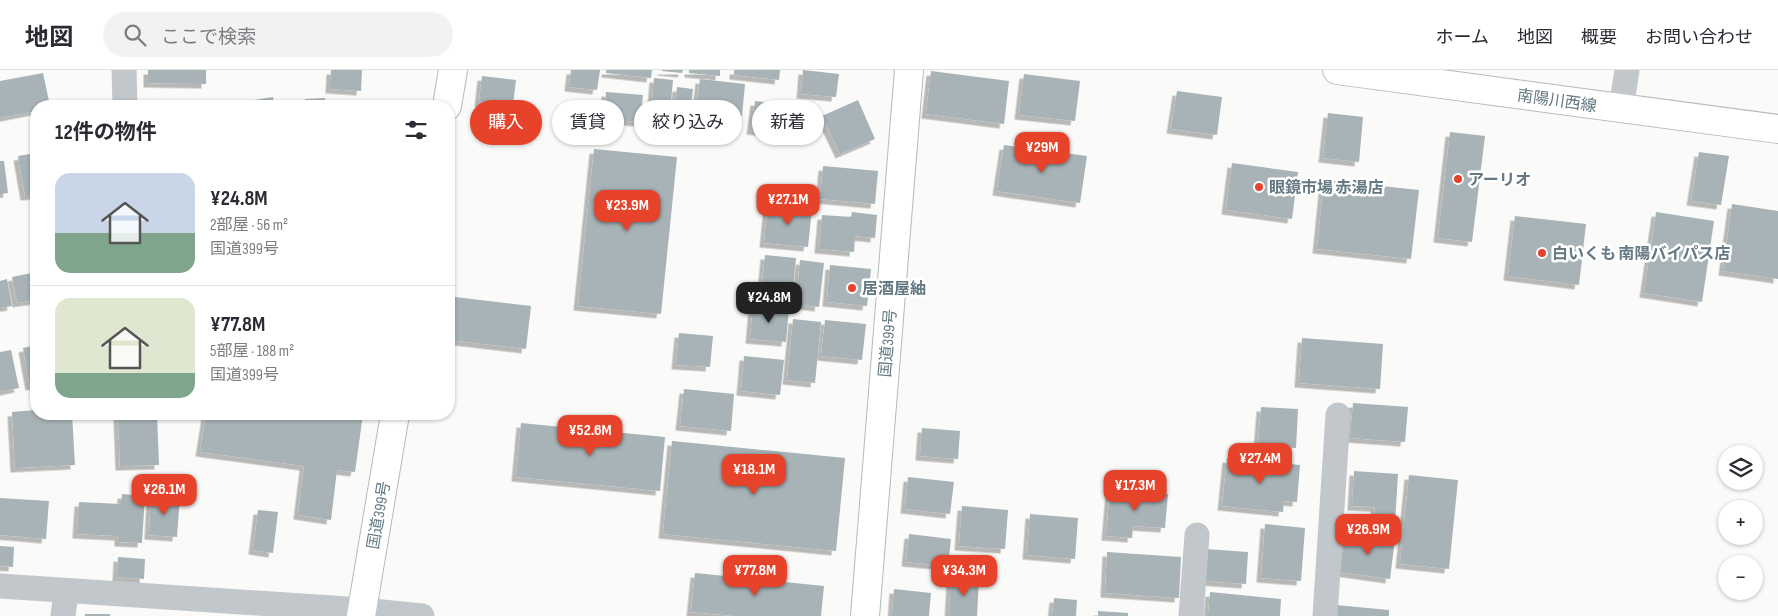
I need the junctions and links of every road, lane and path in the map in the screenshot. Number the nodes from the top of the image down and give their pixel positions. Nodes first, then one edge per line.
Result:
1 (124, 70) edge
2 (453, 70) edge
3 (909, 70) edge
4 (1337, 70) edge
5 (1626, 70) edge
6 (125, 100) edge
7 (448, 100) edge
8 (1621, 109) junction
9 (1778, 129) edge
10 (1338, 415) dead end
11 (394, 420) edge
12 (1197, 535) dead end
13 (0, 586) edge
14 (66, 592) junction
15 (361, 613) edge
16 (63, 616) edge
17 (422, 616) edge
18 (865, 616) edge
19 (1191, 616) edge
20 (1325, 616) edge

1 - 6 lane
2 - 7 main road
3 - 18 main road, 国道399号
4 - 8 main road, 南陽川西線
5 - 8 lane
8 - 9 main road, 南陽川西線
10 - 20 lane
11 - 15 main road, 国道399号
12 - 19 lane
13 - 14 lane
14 - 15 lane
14 - 16 lane
15 - 17 lane

